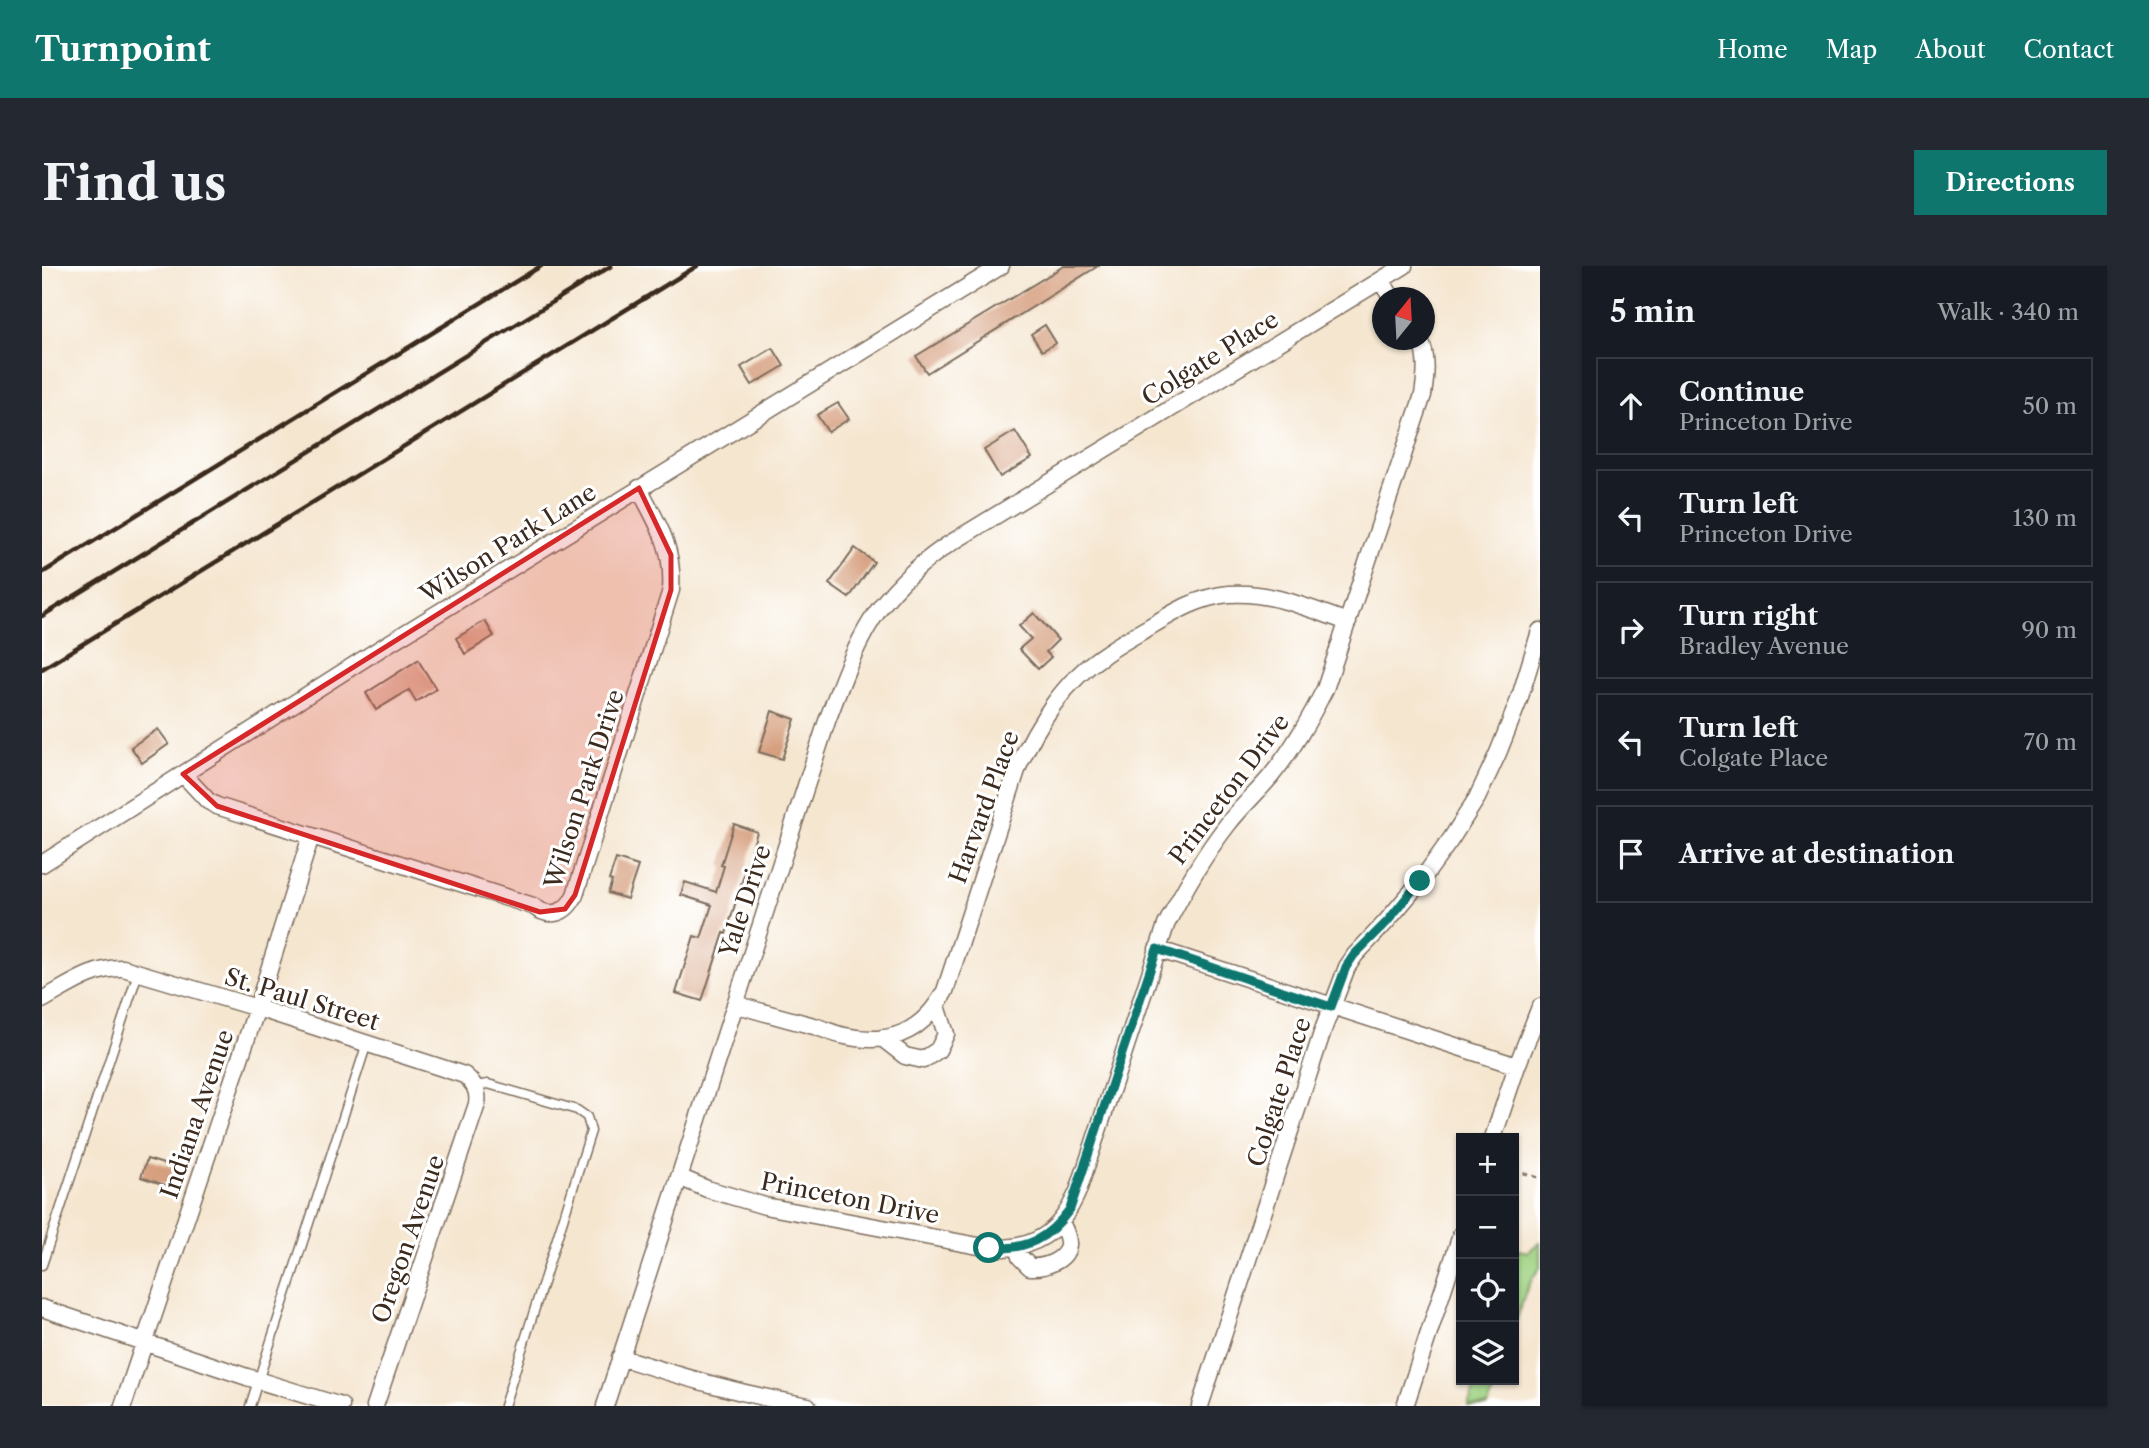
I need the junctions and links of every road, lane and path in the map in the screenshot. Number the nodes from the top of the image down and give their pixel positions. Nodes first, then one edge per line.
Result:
1 (1001, 266) edge
2 (1404, 266) edge
3 (1381, 281) junction
4 (1385, 287) edge
5 (1423, 350) edge
6 (639, 488) junction
7 (1040, 489) joint
8 (1348, 622) junction
9 (1540, 631) edge
10 (183, 774) junction
11 (311, 836) junction
12 (42, 864) edge
13 (1157, 949) junction
14 (138, 973) junction
15 (42, 1000) edge
16 (735, 1004) junction
17 (937, 1006) junction
18 (1331, 1007) junction
19 (1540, 1007) edge
20 (257, 1008) junction
21 (882, 1038) junction
22 (367, 1043) junction
23 (1517, 1066) junction
24 (475, 1086) junction
25 (1495, 1133) edge
26 (1519, 1172) edge
27 (679, 1177) junction
28 (1540, 1178) edge
29 (1061, 1222) junction
30 (1017, 1247) junction
31 (1456, 1250) edge
32 (42, 1265) edge
33 (42, 1308) edge
34 (144, 1343) junction
35 (620, 1357) junction
36 (258, 1381) junction
37 (123, 1406) edge
38 (250, 1406) edge
39 (341, 1406) edge
40 (375, 1406) edge
41 (504, 1406) edge
42 (605, 1406) edge
43 (808, 1406) edge
44 (1200, 1406) edge
45 (1405, 1406) edge

1 - 6 street, Wilson Park Lane
2 - 3 street, Colgate Place
3 - 4 street
3 - 7 street, Colgate Place
5 - 8 street, Princeton Drive
6 - 10 street, Wilson Park Lane
6 - 11 street, Wilson Park Drive
7 - 16 street, Yale Drive
8 - 13 street, Princeton Drive
8 - 17 street, Harvard Place
9 - 18 street, Colgate Place
10 - 11 street, Wilson Park Drive
10 - 12 street, Wilson Park Lane
11 - 20 street, Indiana Avenue
13 - 18 street
13 - 29 street, Princeton Drive
14 - 15 street, St. Paul Street
14 - 20 street, St. Paul Street
14 - 32 lane
16 - 21 street, Harvard Place
16 - 27 street, Yale Drive
17 - 21 street, Harvard Place
17 - 21 street
18 - 23 street
18 - 44 street, Colgate Place
19 - 23 street
20 - 22 street, St. Paul Street
20 - 34 street, Indiana Avenue
22 - 24 street, St. Paul Street
22 - 36 lane
23 - 25 street
24 - 40 street, Oregon Avenue
24 - 41 lane
26 - 28 path
27 - 30 street, Princeton Drive
27 - 35 street, Yale Drive
29 - 30 street, Princeton Drive
29 - 30 street
31 - 45 street
33 - 34 street
34 - 36 street
34 - 37 street, Indiana Avenue
35 - 42 street, Yale Drive
35 - 43 street
36 - 38 lane
36 - 39 street

